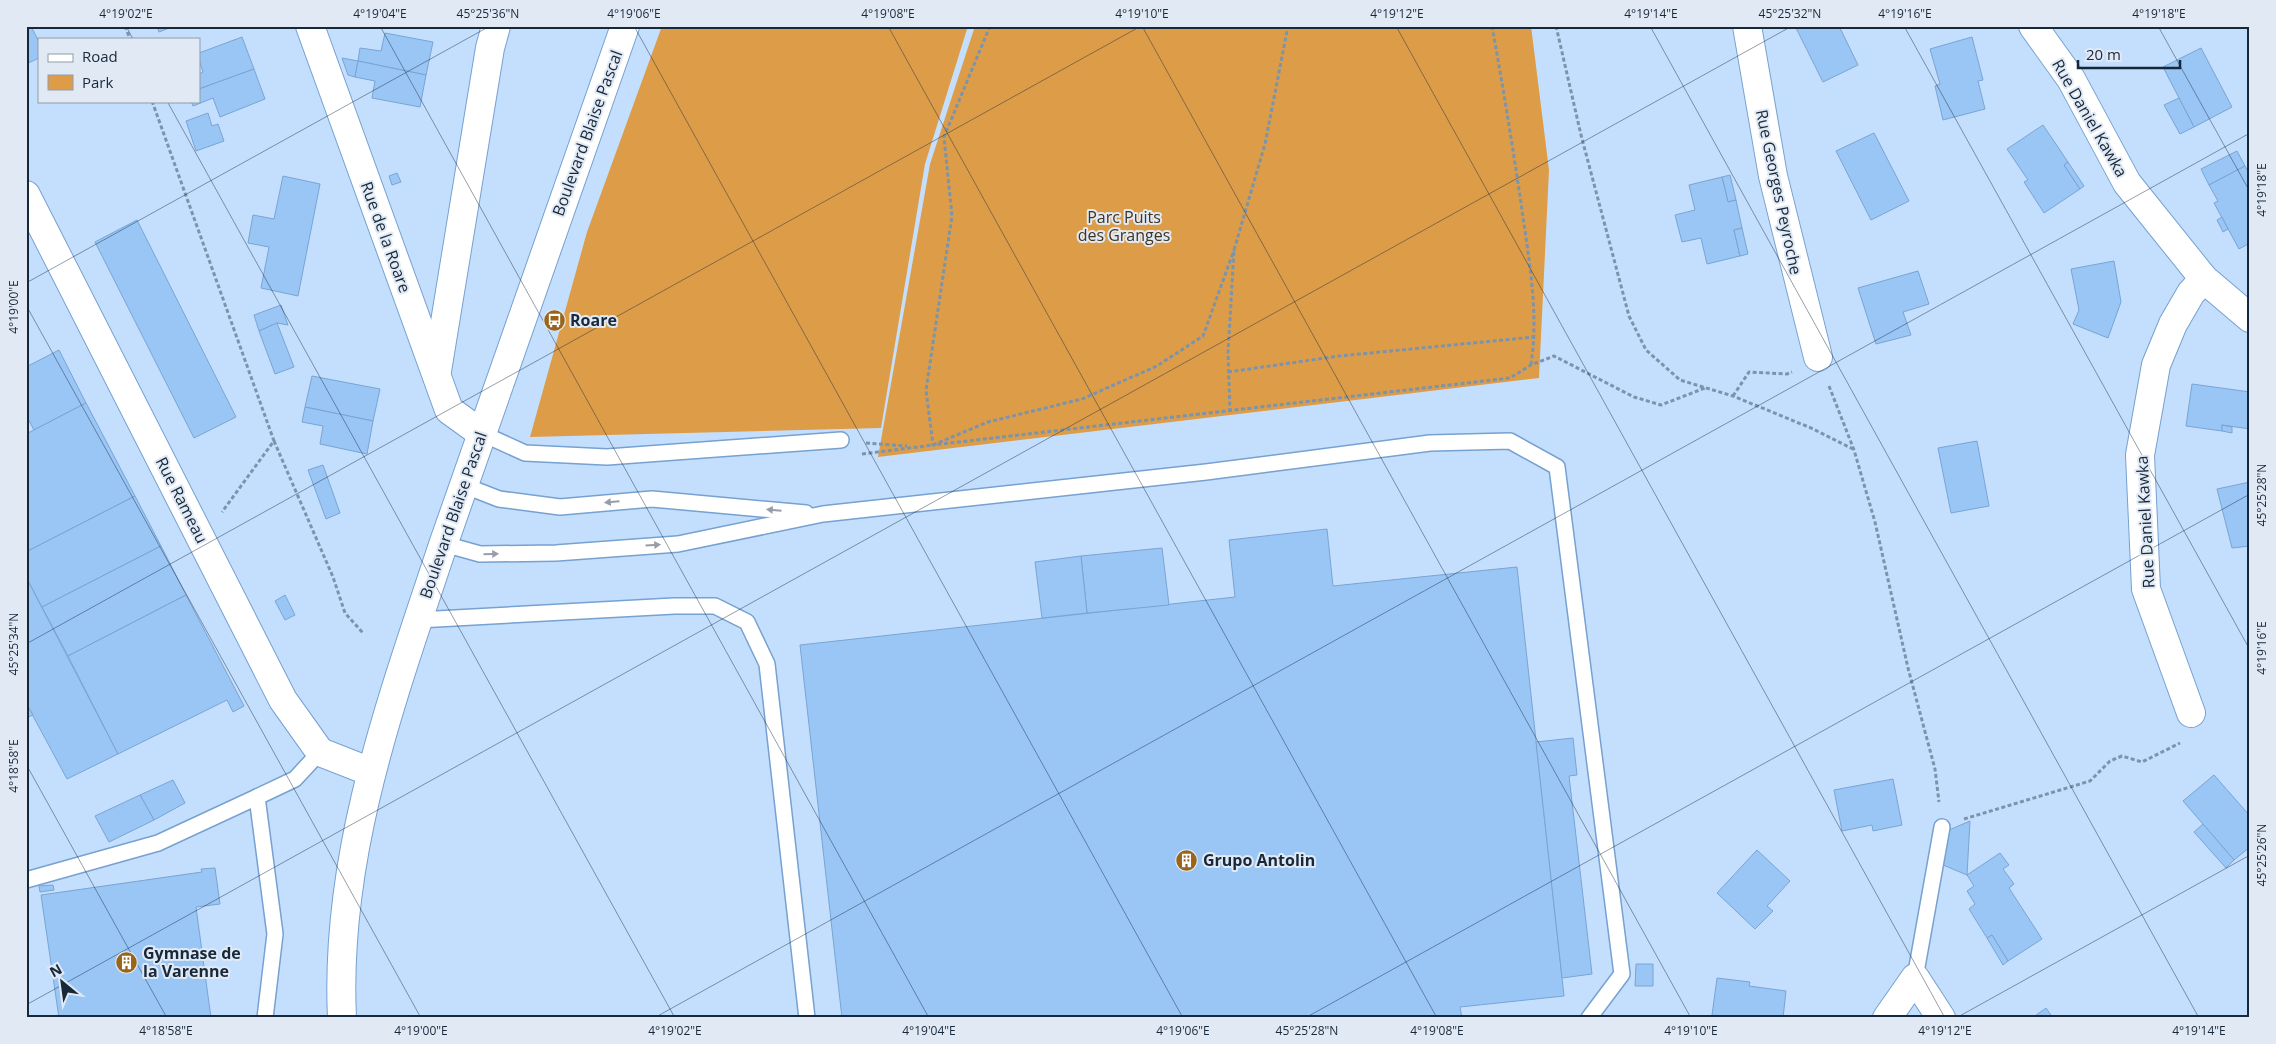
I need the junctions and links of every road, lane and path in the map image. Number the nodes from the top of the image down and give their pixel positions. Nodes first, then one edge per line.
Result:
1 (125, 26) edge
2 (310, 26) edge
3 (496, 26) edge
4 (625, 26) edge
5 (990, 26) edge
6 (1288, 26) edge
7 (1492, 26) edge
8 (1556, 26) edge
9 (1747, 26) edge
10 (2033, 26) edge
11 (130, 38) edge
12 (152, 102) edge
13 (26, 195) edge
14 (1234, 250) junction
15 (2204, 279) junction
16 (2250, 318) edge
17 (1535, 337) junction
18 (1818, 356) junction
19 (1531, 365) junction
20 (1228, 372) junction
21 (436, 373) junction
22 (1705, 388) junction
23 (1733, 396) junction
24 (1230, 412) junction
25 (481, 433) junction
26 (841, 440) joint
27 (274, 441) junction
28 (933, 445) junction
29 (915, 447) dead end
30 (1854, 450) junction
31 (463, 485) junction
32 (823, 514) junction
33 (202, 539) junction
34 (444, 544) junction
35 (418, 620) junction
36 (363, 633) dead end
37 (2191, 713) dead end
38 (2183, 741) dead end
39 (320, 752) junction
40 (371, 772) junction
41 (257, 797) junction
42 (1942, 827) junction
43 (26, 880) edge
44 (1915, 978) junction
45 (265, 1018) edge
46 (342, 1018) edge
47 (807, 1018) edge
48 (1589, 1018) edge
49 (1887, 1018) edge
50 (1941, 1018) edge

1 - 11 path
2 - 21 street, Rue de la Roare
3 - 21 street
4 - 25 street, Boulevard Blaise Pascal
5 - 28 path
6 - 14 path
7 - 17 path
8 - 22 path
9 - 18 street, Rue Georges Peyroche
10 - 15 street, Rue Daniel Kawka
12 - 27 path
13 - 33 street, Rue Rameau
14 - 20 path
14 - 28 path
15 - 16 street, Rue Daniel Kawka
15 - 37 street, Rue Daniel Kawka
17 - 19 path
17 - 20 path
18 - 23 path
18 - 30 path
19 - 22 path
19 - 24 path
20 - 24 path
21 - 25 street, Rue de la Roare
22 - 23 path
23 - 30 path
24 - 28 path
25 - 26 lane
25 - 31 street, Boulevard Blaise Pascal
26 - 29 path
27 - 33 path
27 - 36 path
30 - 42 path
32 -> 31 lane
31 - 34 street, Boulevard Blaise Pascal
34 -> 32 lane
32 - 48 lane
33 - 39 street, Rue Rameau
34 - 35 street, Boulevard Blaise Pascal
35 - 40 street, Boulevard Blaise Pascal
35 - 47 lane
38 - 42 path
39 - 40 street
39 - 41 lane
40 - 46 street, Boulevard Blaise Pascal
41 - 43 lane
41 - 45 lane
42 - 44 lane
44 - 49 street
44 - 50 street

